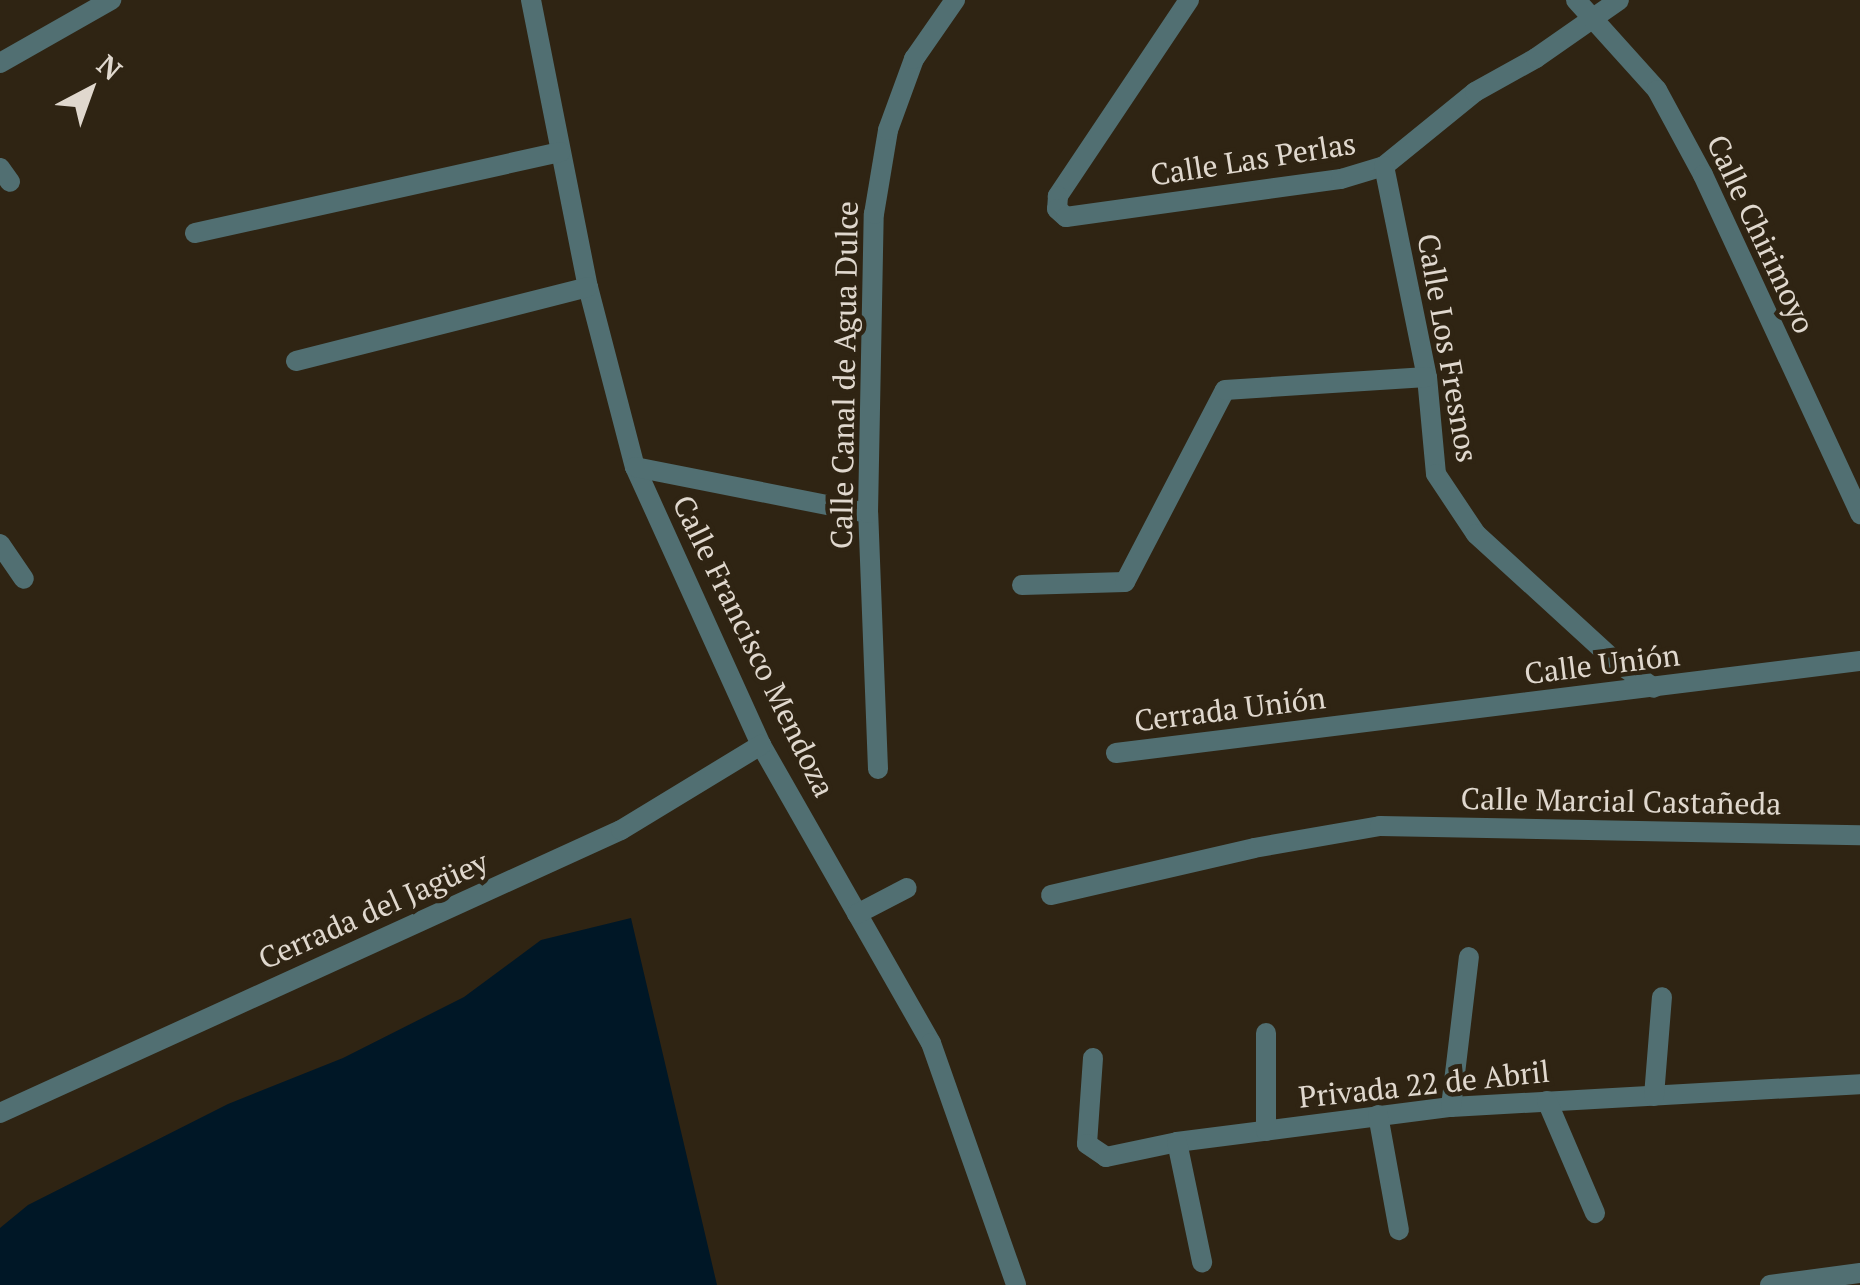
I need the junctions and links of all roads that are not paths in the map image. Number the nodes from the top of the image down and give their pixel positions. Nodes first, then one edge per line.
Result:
1 (112, 0) edge
2 (532, 0) edge
3 (955, 0) edge
4 (1189, 0) edge
5 (1576, 0) edge
6 (1618, 0) edge
7 (1593, 16) junction
8 (0, 64) edge
9 (560, 152) junction
10 (1384, 166) junction
11 (195, 233) dead end
12 (588, 287) junction
13 (296, 361) dead end
14 (1427, 377) junction
15 (635, 467) junction
16 (868, 513) junction
17 (1860, 514) edge
18 (0, 544) edge
19 (24, 579) dead end
20 (1022, 585) dead end
21 (1860, 660) edge
22 (1654, 688) junction
23 (1351, 724) joint
24 (762, 745) junction
25 (1116, 753) dead end
26 (878, 768) dead end
27 (1860, 835) edge
28 (907, 888) dead end
29 (1051, 895) dead end
30 (857, 914) junction
31 (1469, 957) dead end
32 (1662, 997) dead end
33 (1266, 1033) dead end
34 (1093, 1058) dead end
35 (1860, 1084) edge
36 (1654, 1096) junction
37 (1546, 1101) junction
38 (1450, 1107) junction
39 (0, 1113) edge
40 (1378, 1115) junction
41 (1266, 1132) junction
42 (1177, 1142) junction
43 (1594, 1212) dead end
44 (1399, 1230) dead end
45 (1202, 1262) dead end
46 (1860, 1273) edge
47 (1016, 1285) edge
48 (1770, 1285) edge

1 - 8 street
2 - 9 street, Calle Francisco Mendoza
3 - 16 street, Calle Canal de Agua Dulce
4 - 10 street, Calle Las Perlas
5 - 7 street, Calle Chirimoyo
6 - 7 street, Calle Las Perlas
7 - 10 street, Calle Las Perlas
7 - 17 street, Calle Chirimoyo
9 - 11 street
9 - 12 street, Calle Francisco Mendoza
10 - 14 street, Calle Los Fresnos
12 - 13 street
12 - 15 street, Calle Francisco Mendoza
14 - 20 street
14 - 22 street, Calle Los Fresnos
15 - 16 street
15 - 24 street, Calle Francisco Mendoza
16 - 26 street, Calle Canal de Agua Dulce
18 - 19 street
21 - 22 street, Calle Unión
22 - 23 street, Calle Unión
23 - 25 street, Cerrada Unión
24 - 30 street, Calle Francisco Mendoza
24 - 39 street, Cerrada del Jagüey
27 - 29 street, Calle Marcial Castañeda
28 - 30 street
30 - 47 street, Calle Francisco Mendoza
31 - 38 street
32 - 36 street
33 - 41 street
34 - 42 street, Privada 22 de Abril
35 - 36 street, Privada 22 de Abril
36 - 37 street, Privada 22 de Abril
37 - 38 street, Privada 22 de Abril
37 - 43 street
38 - 40 street, Privada 22 de Abril
40 - 41 street, Privada 22 de Abril
40 - 44 street
41 - 42 street, Privada 22 de Abril
42 - 45 street
46 - 48 street

